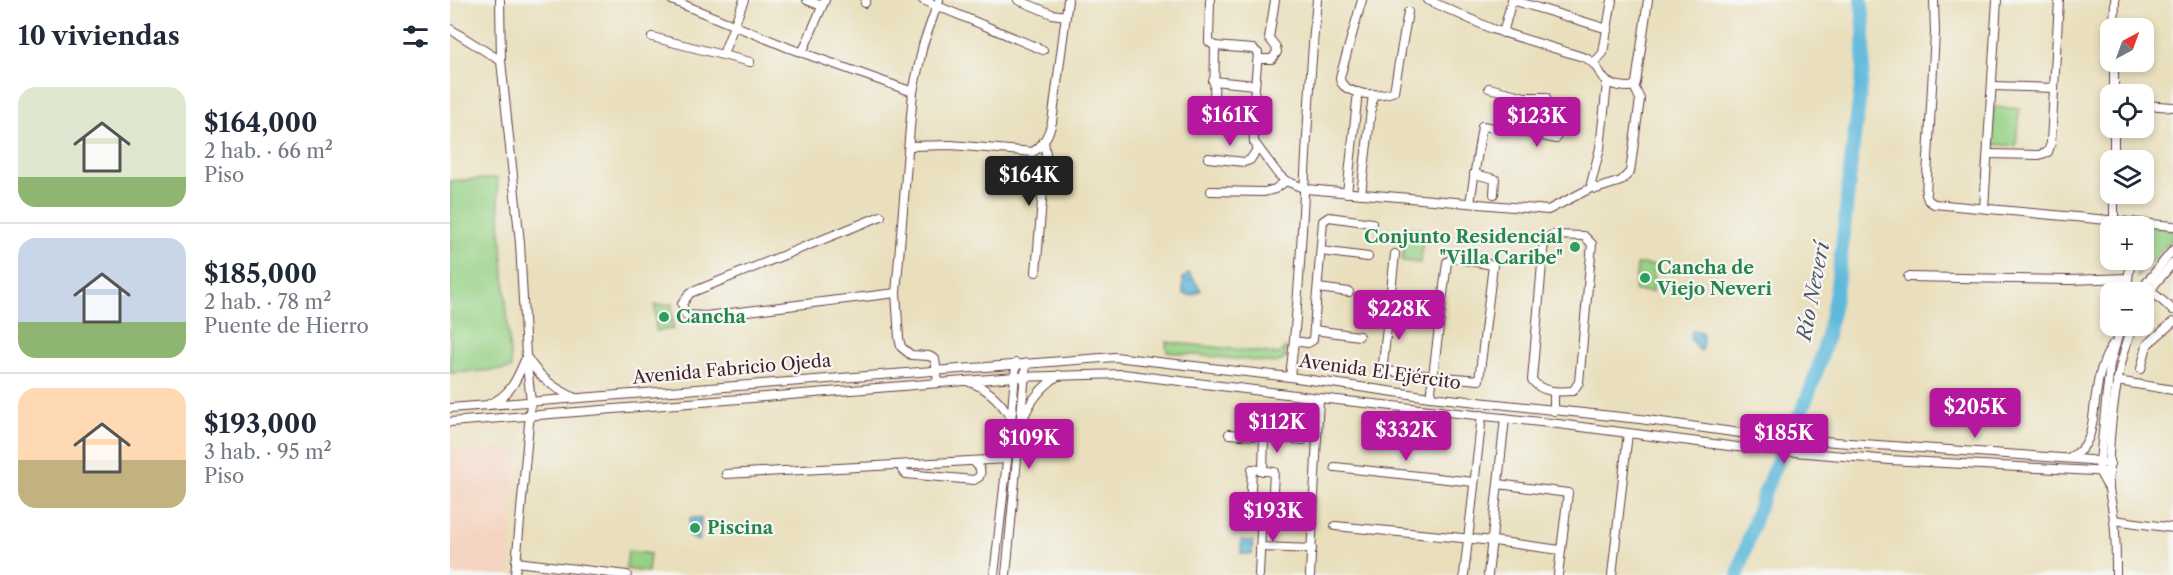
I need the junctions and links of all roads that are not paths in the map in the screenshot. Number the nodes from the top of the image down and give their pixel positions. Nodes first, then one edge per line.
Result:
1 (500, 0) edge
2 (672, 0) edge
3 (744, 0) edge
4 (807, 0) edge
5 (923, 0) edge
6 (1018, 0) edge
7 (1068, 0) edge
8 (1210, 0) edge
9 (1275, 0) edge
10 (1317, 0) edge
11 (1362, 0) edge
12 (1428, 0) edge
13 (1512, 0) edge
14 (1612, 0) edge
15 (1648, 0) edge
16 (1934, 0) edge
17 (1997, 0) edge
18 (2058, 0) edge
19 (2115, 0) edge
20 (824, 3) edge
21 (938, 3) edge
22 (1408, 12) dead end
23 (1066, 16) junction
24 (2114, 18) edge
25 (734, 26) junction
26 (450, 29) edge
27 (1608, 29) junction
28 (1503, 33) junction
29 (652, 37) dead end
30 (1215, 46) junction
31 (1043, 50) dead end
32 (802, 53) junction
33 (723, 54) junction
34 (1258, 59) junction
35 (501, 61) junction
36 (750, 62) dead end
37 (1594, 63) junction
38 (1213, 81) junction
39 (1608, 84) junction
40 (1255, 85) junction
41 (1634, 86) junction
42 (1993, 86) junction
43 (1489, 88) dead end
44 (2054, 88) junction
45 (913, 92) junction
46 (1358, 92) junction
47 (1373, 94) junction
48 (1525, 97) junction
49 (1546, 98) dead end
50 (2154, 106) edge
51 (2173, 107) edge
52 (1253, 110) junction
53 (1524, 132) junction
54 (1556, 139) dead end
55 (1044, 141) junction
56 (909, 146) junction
57 (1258, 148) junction
58 (1989, 154) junction
59 (1208, 158) dead end
60 (1474, 174) junction
61 (1286, 181) junction
62 (1593, 187) junction
63 (1306, 189) junction
64 (1211, 191) dead end
65 (1347, 193) junction
66 (1361, 194) junction
67 (1494, 194) dead end
68 (1470, 203) junction
69 (1984, 208) junction
70 (881, 216) dead end
71 (2100, 219) edge
72 (1372, 223) dead end
73 (2154, 225) edge
74 (2173, 226) edge
75 (2173, 250) edge
76 (1321, 251) junction
77 (1395, 254) dead end
78 (1368, 257) dead end
79 (2173, 263) edge
80 (2129, 270) edge
81 (1036, 272) dead end
82 (1908, 278) dead end
83 (2128, 278) junction
84 (2127, 282) edge
85 (2147, 282) edge
86 (2154, 287) edge
87 (1318, 288) junction
88 (1349, 292) dead end
89 (896, 293) junction
90 (2154, 294) edge
91 (2173, 310) edge
92 (2173, 322) edge
93 (1314, 330) junction
94 (1359, 336) dead end
95 (2116, 336) edge
96 (2118, 336) edge
97 (2129, 336) edge
98 (1294, 341) junction
99 (526, 356) junction
100 (1046, 362) junction
101 (1016, 363) junction
102 (1026, 363) junction
103 (2141, 369) dead end
104 (936, 370) junction
105 (1044, 375) junction
106 (1060, 375) junction
107 (1019, 376) junction
108 (1433, 376) junction
109 (1290, 377) junction
110 (966, 381) junction
111 (2117, 381) junction
112 (938, 383) junction
113 (2173, 390) edge
114 (1554, 392) junction
115 (1430, 397) junction
116 (1319, 398) junction
117 (576, 399) junction
118 (531, 402) junction
119 (486, 406) junction
120 (450, 408) edge
121 (1554, 411) junction
122 (1482, 415) junction
123 (531, 417) junction
124 (1011, 418) junction
125 (1505, 418) junction
126 (450, 422) edge
127 (1628, 433) junction
128 (1228, 434) dead end
129 (1019, 435) junction
130 (1264, 437) junction
131 (1303, 440) dead end
132 (1932, 449) junction
133 (2067, 458) junction
134 (1007, 459) junction
135 (973, 461) junction
136 (1931, 463) junction
137 (905, 465) junction
138 (2099, 466) junction
139 (1335, 467) dead end
140 (2110, 468) junction
141 (1263, 471) junction
142 (726, 474) dead end
143 (1474, 482) junction
144 (1498, 484) junction
145 (2109, 489) junction
146 (1262, 509) junction
147 (2114, 520) junction
148 (1335, 526) dead end
149 (2173, 528) edge
150 (1468, 540) junction
151 (1492, 541) junction
152 (1260, 547) junction
153 (1312, 549) junction
154 (1560, 550) junction
155 (516, 562) junction
156 (515, 575) edge
157 (627, 575) edge
158 (994, 575) edge
159 (1006, 575) edge
160 (1259, 575) edge
161 (1311, 575) edge
162 (1464, 575) edge
163 (1488, 575) edge
164 (1558, 575) edge
165 (1612, 575) edge
166 (2116, 575) edge

1 - 35 street
2 - 25 street
3 - 25 street
4 - 20 street
5 - 21 street
6 - 23 street
7 - 23 street
8 - 30 street
9 - 34 street
10 - 63 street
11 - 46 street
12 - 28 street
13 - 27 street
13 - 28 street
14 - 27 street
15 - 41 street
16 - 69 street
17 - 42 street
18 - 44 street
19 - 24 street
20 - 32 street
21 - 31 street
21 - 45 street
22 - 47 street
23 - 55 street
25 - 32 street
25 - 33 street
26 - 35 street
27 - 37 street
28 - 37 street
29 - 33 street
30 - 34 street
30 - 38 street
32 - 45 street
33 - 36 street
34 - 40 street
35 - 99 street
37 - 39 street
38 - 40 street
38 - 52 street
39 - 41 street
39 - 62 street
40 - 52 street
41 - 62 street
42 - 44 street
42 - 58 street
43 - 48 street
44 - 58 street
45 - 56 street
46 - 47 street
46 - 65 street
47 - 66 street
48 - 49 street
48 - 53 street
50 - 51 street
52 - 57 street
53 - 54 street
53 - 60 street
55 - 56 street
55 - 81 street
56 - 89 street
57 - 59 street
57 - 61 street
58 - 69 street
60 - 67 street
60 - 68 street
61 - 63 street
61 - 64 street
62 - 68 street
63 - 65 street
63 - 98 street
65 - 66 street
66 - 68 street
69 - 71 street
70 - 89 street
72 - 76 street
73 - 74 street
75 - 85 street
76 - 78 street
76 - 87 street
77 - 108 street
79 - 86 street
80 - 83 street
82 - 83 street
83 - 84 street
87 - 88 street
87 - 93 street
89 - 104 street
90 - 91 street
92 - 103 street
93 - 94 street
93 - 98 street
95 - 133 street
96 - 138 street
97 - 111 street
98 - 109 street
99 - 117 street
99 - 118 street
99 - 119 street
100 - 102 street, Avenida El Ejército
100 - 105 street
100 - 109 street, Avenida El Ejército
101 - 102 street, Avenida El Ejército
101 - 104 street, Avenida Fabricio Ojeda
101 - 107 street
102 - 107 street
104 - 112 street
104 - 117 street, Avenida Fabricio Ojeda
105 - 106 street, Avenida El Ejército
105 - 107 street, Avenida El Ejército
106 - 116 street, Avenida El Ejército
106 - 129 street
107 - 110 street, Avenida Fabricio Ojeda
107 - 124 street
107 - 129 street
108 - 108 street
108 - 115 street
109 - 115 street, Avenida El Ejército
110 - 112 street, Avenida Fabricio Ojeda
110 - 124 street
111 - 113 street
111 - 140 street
112 - 123 street, Avenida Fabricio Ojeda
114 - 114 street
114 - 121 street
115 - 121 street, Avenida El Ejército
116 - 122 street, Avenida El Ejército
116 - 153 street
117 - 118 street, Avenida Fabricio Ojeda
118 - 119 street, Avenida Fabricio Ojeda
118 - 123 street
119 - 120 street, Avenida Fabricio Ojeda
121 - 132 street, Avenida El Ejército
122 - 125 street, Avenida El Ejército
122 - 143 street
123 - 126 street, Avenida Fabricio Ojeda
123 - 155 street
124 - 134 street
125 - 127 street, Avenida El Ejército
125 - 144 street
127 - 136 street, Avenida El Ejército
127 - 165 street
128 - 130 street
129 - 159 street
130 - 131 street
130 - 141 street
132 - 133 street
132 - 136 street
133 - 138 street
134 - 135 street
134 - 158 street
135 - 137 street
135 - 137 street
136 - 138 street
137 - 142 street
138 - 140 street
138 - 145 street
139 - 143 street
140 - 145 street
141 - 146 street
141 - 146 street
143 - 150 street
144 - 151 street
144 - 154 street
145 - 147 street
146 - 152 street
147 - 149 street
147 - 166 street
148 - 150 street
150 - 151 street
150 - 162 street
151 - 154 street
151 - 163 street
152 - 153 street
152 - 160 street
153 - 161 street
154 - 164 street
155 - 156 street
155 - 157 street

